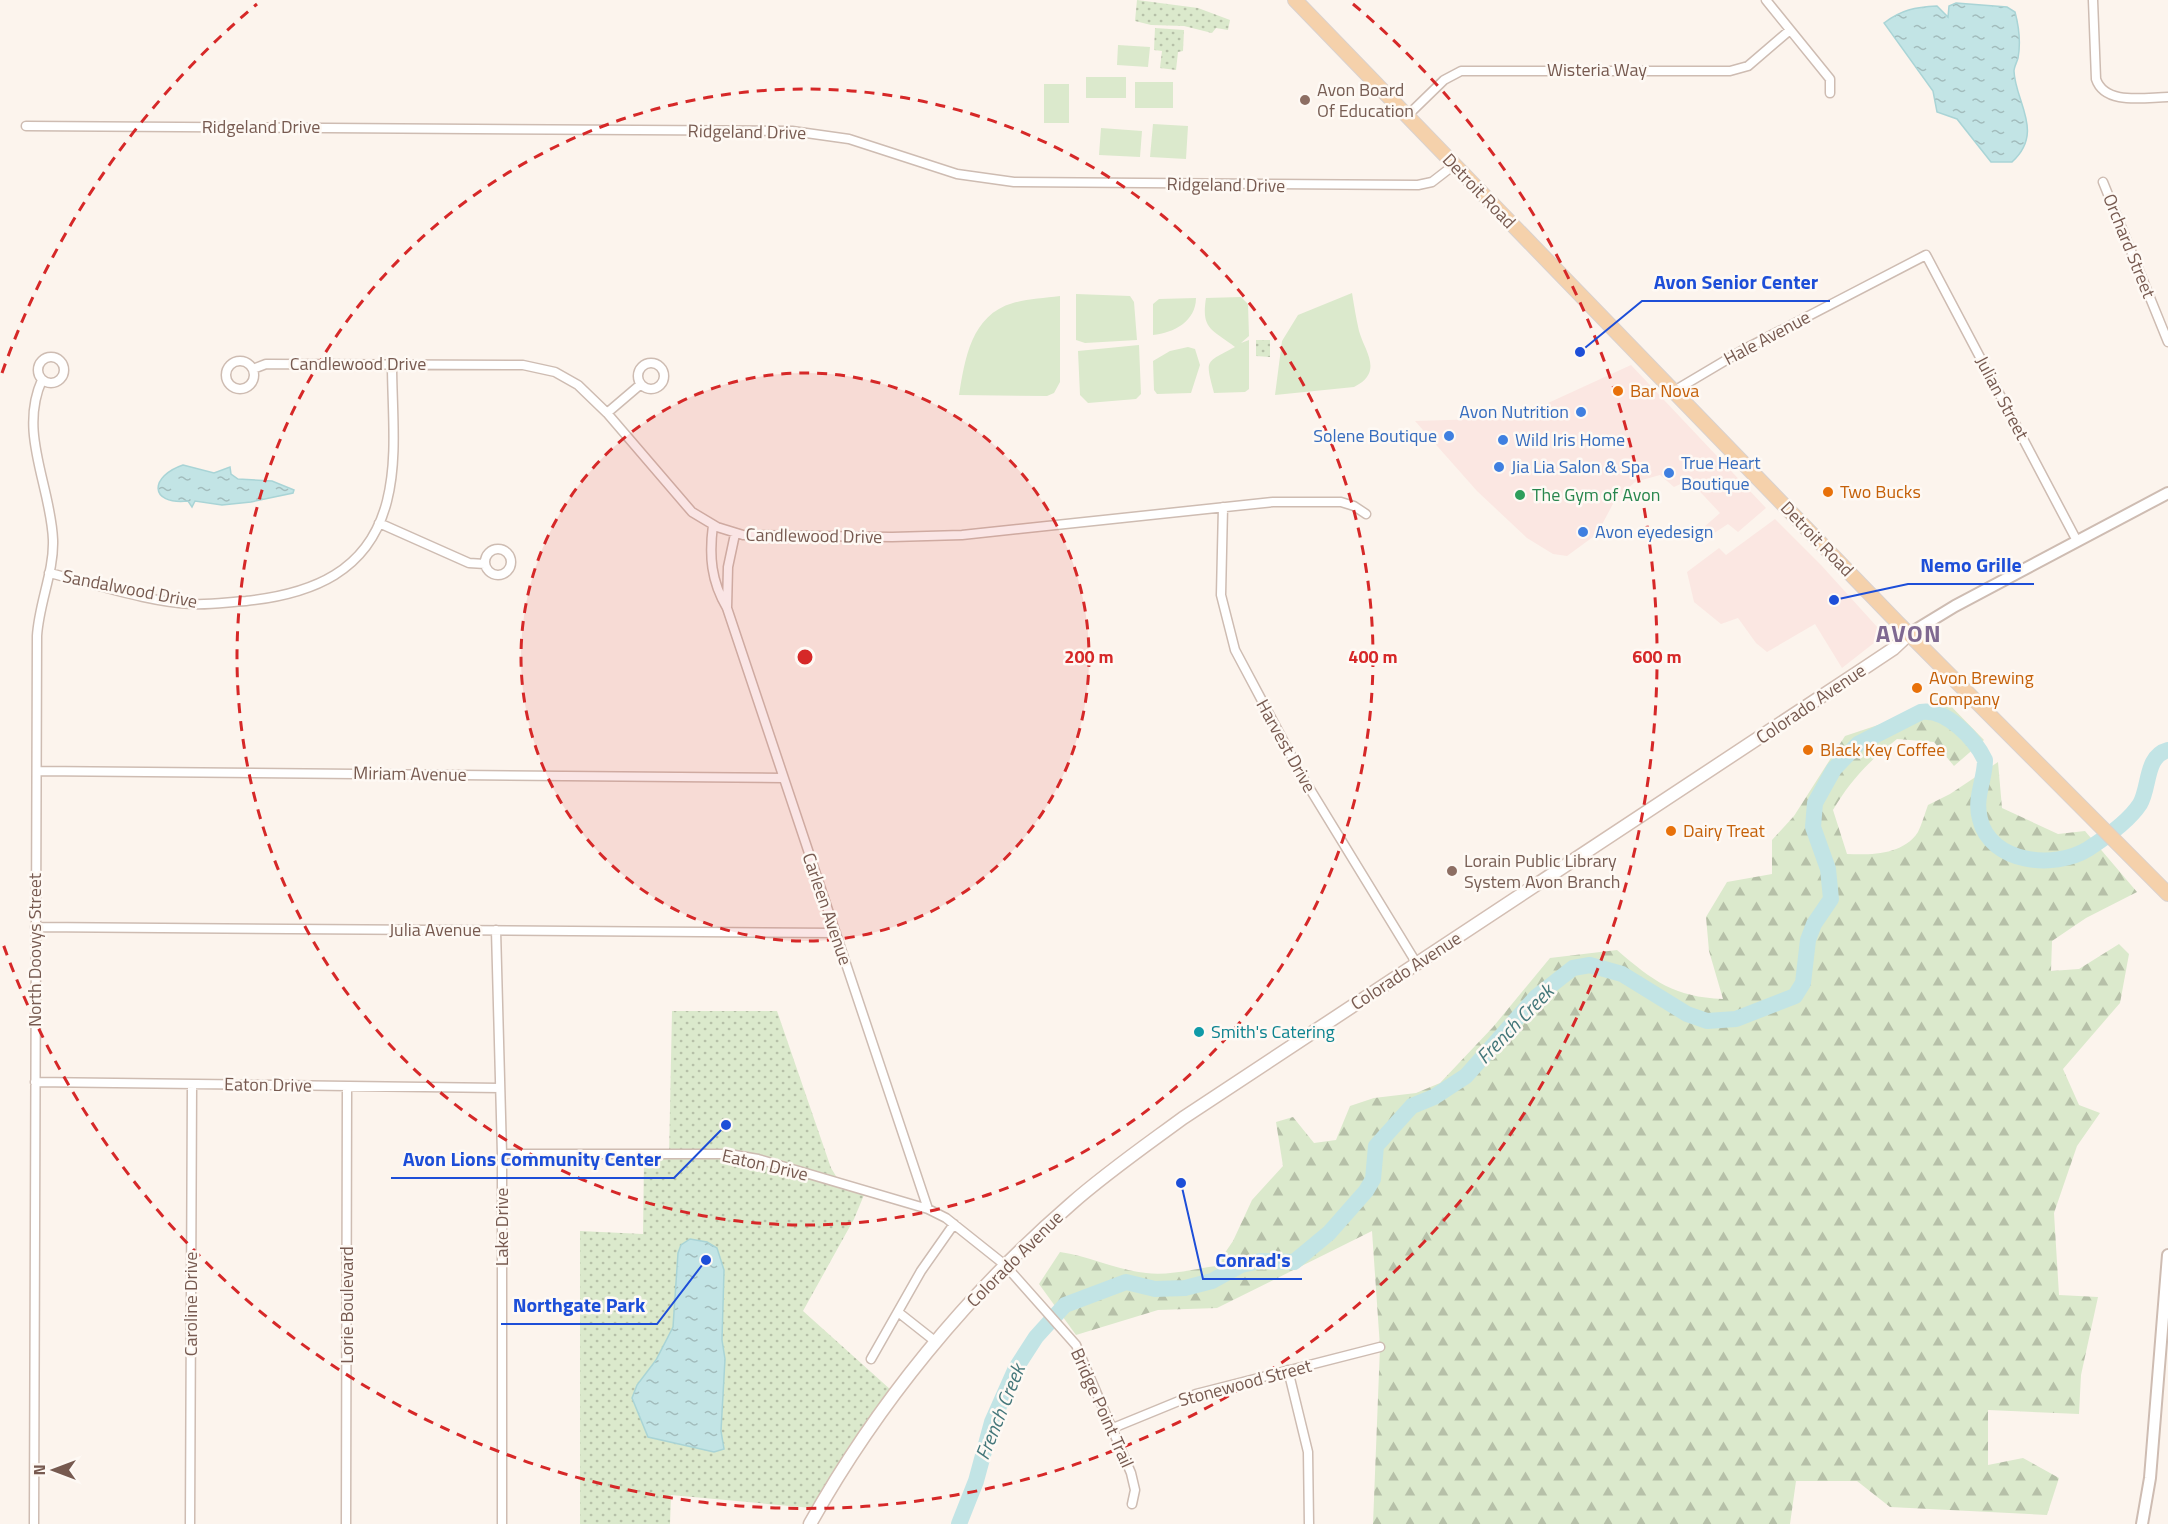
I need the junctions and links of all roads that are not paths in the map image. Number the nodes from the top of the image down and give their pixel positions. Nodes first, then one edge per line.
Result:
1 (1295, 0) edge
2 (1766, 0) edge
3 (2093, 0) edge
4 (1790, 30) junction
5 (1830, 93) dead end
6 (2168, 97) edge
7 (1407, 116) junction
8 (27, 126) dead end
9 (1454, 165) junction
10 (2103, 182) dead end
11 (1926, 255) joint
12 (2168, 342) edge
13 (392, 364) junction
14 (253, 369) dead end
15 (42, 380) dead end
16 (641, 384) dead end
17 (1674, 392) junction
18 (607, 413) junction
19 (2168, 493) edge
20 (1223, 507) junction
21 (1366, 514) dead end
22 (379, 523) junction
23 (712, 525) junction
24 (735, 534) junction
25 (2077, 541) junction
26 (485, 564) dead end
27 (49, 573) junction
28 (727, 608) junction
29 (1909, 634) junction
30 (37, 771) junction
31 (783, 778) junction
32 (2168, 894) edge
33 (35, 927) junction
34 (496, 930) junction
35 (836, 933) junction
36 (1417, 964) junction
37 (35, 1082) junction
38 (192, 1084) junction
39 (347, 1086) junction
40 (500, 1088) junction
41 (502, 1154) junction
42 (928, 1209) junction
43 (954, 1224) junction
44 (2168, 1255) edge
45 (1005, 1265) junction
46 (898, 1312) junction
47 (936, 1342) junction
48 (1380, 1347) dead end
49 (871, 1359) dead end
50 (1288, 1370) junction
51 (1113, 1428) junction
52 (1132, 1504) dead end
53 (34, 1524) edge
54 (190, 1524) edge
55 (346, 1524) edge
56 (501, 1524) edge
57 (810, 1524) edge
58 (1309, 1524) edge
59 (2142, 1524) edge

1 - 7 main road, Detroit Road
2 - 4 street
3 - 6 street
4 - 5 street
4 - 7 street, Wisteria Way
7 - 9 main road, Detroit Road
8 - 9 street, Ridgeland Drive
9 - 17 main road, Detroit Road
10 - 12 street, Orchard Street
11 - 17 street, Hale Avenue
11 - 25 street, Julian Street
13 - 14 street, Candlewood Drive
13 - 18 street, Candlewood Drive
13 - 22 street, Sandalwood Drive
15 - 27 street, North Doovys Street
16 - 18 street
17 - 29 main road, Detroit Road
18 - 23 street, Candlewood Drive
19 - 25 street
20 - 21 street, Candlewood Drive
20 - 24 street, Candlewood Drive
20 - 36 street, Harvest Drive
22 - 26 street
22 - 27 street, Sandalwood Drive
23 - 24 street, Candlewood Drive
23 - 28 street, Carleen Avenue
24 - 28 street, Carleen Avenue
25 - 29 street
27 - 30 street, North Doovys Street
28 - 31 street, Carleen Avenue
29 - 32 main road, Detroit Road
29 - 36 main road, Colorado Avenue
30 - 31 street, Miriam Avenue
30 - 33 street, North Doovys Street
31 - 35 street, Carleen Avenue
33 - 34 street, Julia Avenue
33 - 37 street, North Doovys Street
34 - 35 street, Julia Avenue
34 - 40 street, Lake Drive
35 - 42 street, Carleen Avenue
36 - 45 main road, Colorado Avenue
37 - 38 street, Eaton Drive
37 - 53 street, North Doovys Street
38 - 39 street, Eaton Drive
38 - 54 street, Caroline Drive
39 - 40 street, Eaton Drive
39 - 55 street, Lorie Boulevard
40 - 41 street, Lake Drive
41 - 42 street, Eaton Drive
41 - 56 street, Lake Drive
42 - 43 street, Eaton Drive
43 - 45 street, Eaton Drive
43 - 46 street
44 - 59 street
45 - 47 main road, Colorado Avenue
45 - 51 street, Bridge Point Trail
46 - 47 street
46 - 49 street
47 - 57 main road, Colorado Avenue
48 - 50 street, Stonewood Street
50 - 51 street, Stonewood Street
50 - 58 street
51 - 52 street, Bridge Point Trail

